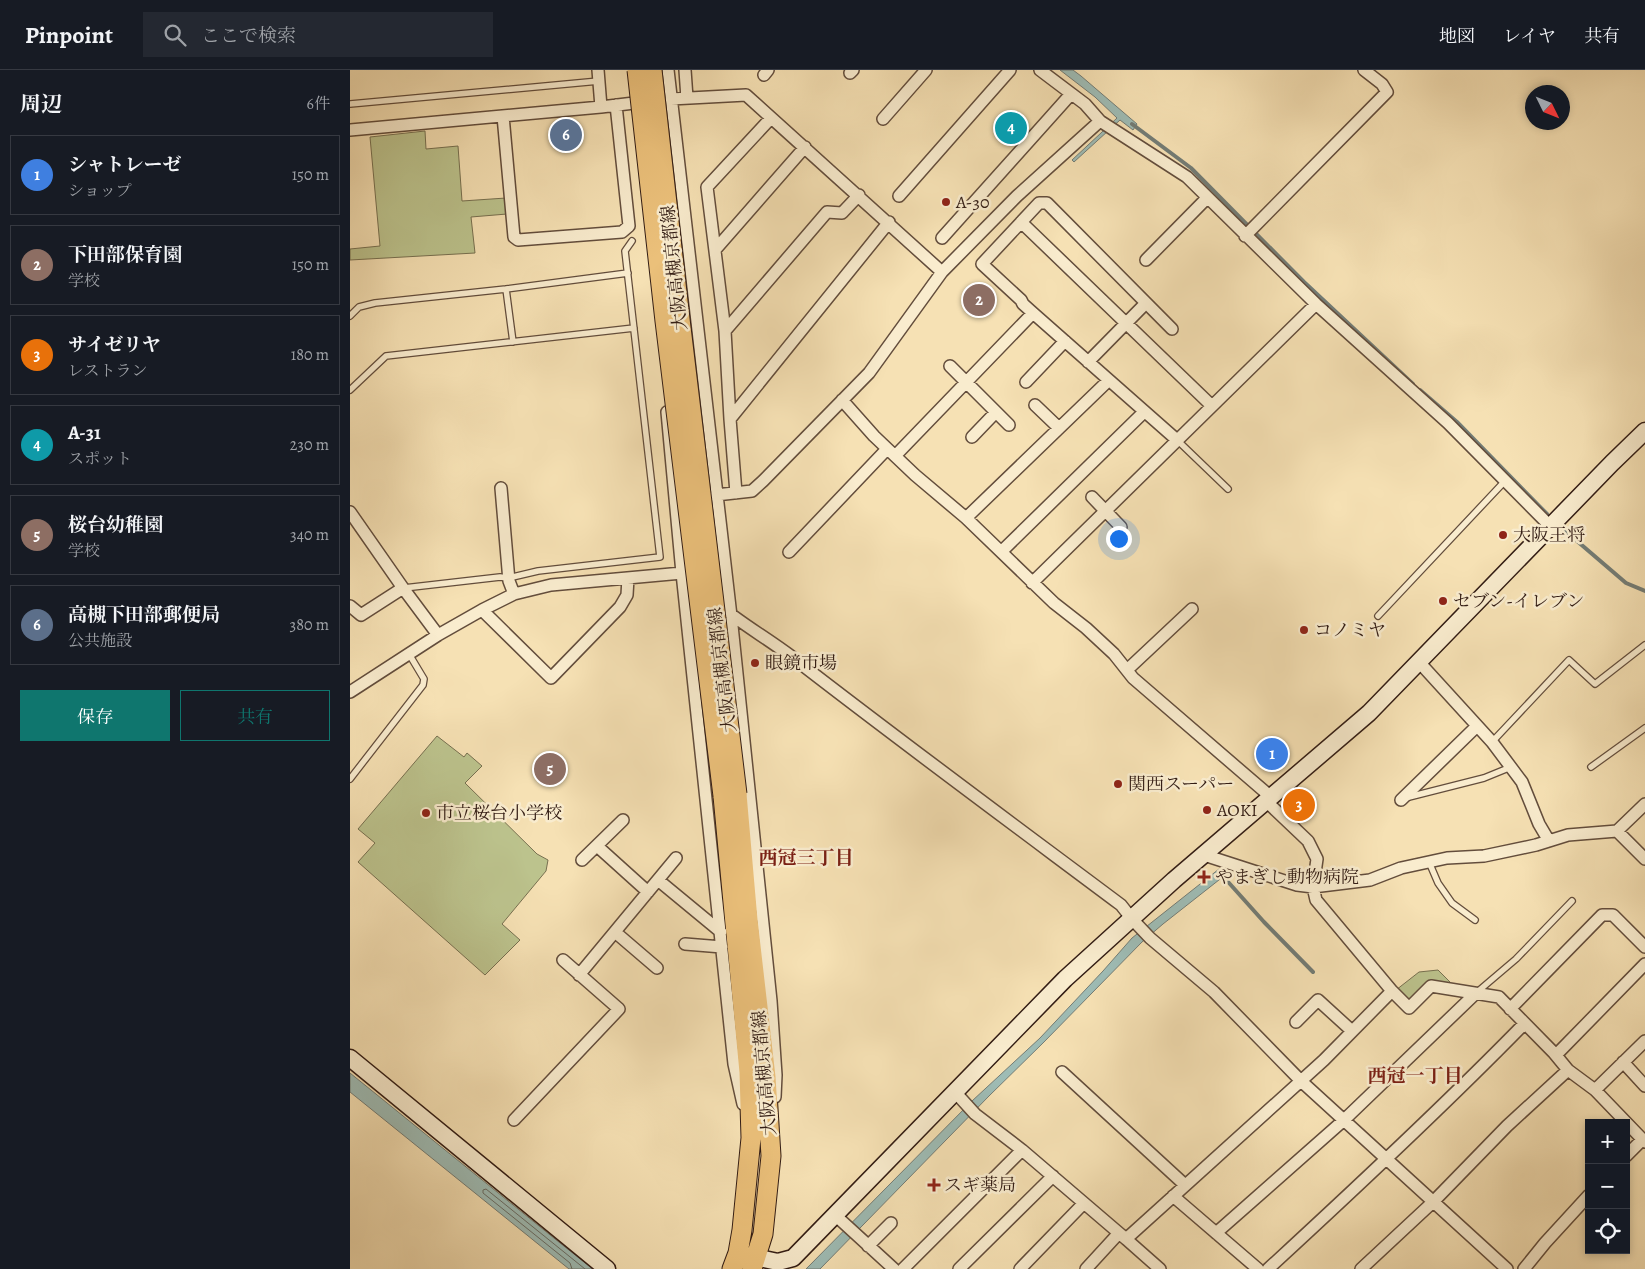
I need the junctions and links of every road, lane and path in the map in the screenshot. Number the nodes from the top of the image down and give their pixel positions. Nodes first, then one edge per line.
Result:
1 (630, 70) edge
2 (637, 70) edge
3 (652, 70) edge
4 (668, 70) edge
5 (685, 70) edge
6 (926, 70) edge
7 (1010, 70) edge
8 (1040, 70) edge
9 (1364, 70) edge
10 (598, 76) edge
11 (1071, 94) junction
12 (687, 98) junction
13 (672, 99) junction
14 (634, 102) junction
15 (350, 104) edge
16 (616, 105) junction
17 (602, 107) junction
18 (503, 116) junction
19 (771, 118) junction
20 (883, 119) dead end
21 (1106, 126) junction
22 (350, 130) edge
23 (805, 147) junction
24 (858, 195) junction
25 (899, 196) dead end
26 (1208, 198) junction
27 (889, 222) junction
28 (1022, 222) junction
29 (1250, 231) junction
30 (942, 238) dead end
31 (632, 241) dead end
32 (715, 250) junction
33 (1146, 260) dead end
34 (942, 272) junction
35 (628, 273) junction
36 (506, 289) junction
37 (1146, 303) junction
38 (1316, 304) junction
39 (1033, 314) junction
40 (350, 316) edge
41 (1126, 323) junction
42 (634, 328) junction
43 (1172, 328) dead end
44 (725, 331) junction
45 (1065, 341) junction
46 (513, 342) junction
47 (1088, 362) junction
48 (950, 366) dead end
49 (1109, 380) junction
50 (967, 382) junction
51 (1026, 382) dead end
52 (350, 390) edge
53 (842, 400) junction
54 (1034, 405) dead end
55 (1212, 406) junction
56 (996, 412) junction
57 (1144, 412) junction
58 (730, 419) junction
59 (1009, 425) dead end
60 (1059, 428) junction
61 (1645, 431) edge
62 (972, 437) dead end
63 (1177, 440) junction
64 (891, 452) junction
65 (1506, 481) junction
66 (501, 488) dead end
67 (1228, 489) dead end
68 (736, 493) junction
69 (716, 495) junction
70 (1092, 497) dead end
71 (1106, 510) junction
72 (350, 512) edge
73 (966, 518) junction
74 (1121, 527) dead end
75 (1551, 527) junction
76 (1002, 551) junction
77 (789, 552) dead end
78 (682, 573) junction
79 (508, 578) junction
80 (628, 578) junction
81 (1032, 583) junction
82 (403, 588) junction
83 (514, 594) junction
84 (350, 606) edge
85 (1192, 609) dead end
86 (482, 610) junction
87 (731, 616) junction
88 (1378, 616) dead end
89 (438, 635) junction
90 (1645, 645) edge
91 (408, 654) junction
92 (1419, 662) junction
93 (1127, 670) junction
94 (350, 692) edge
95 (1478, 726) junction
96 (1645, 728) edge
97 (1492, 742) junction
98 (1511, 767) junction
99 (1591, 767) dead end
100 (350, 779) edge
101 (730, 795) junction
102 (1269, 799) junction
103 (1401, 800) joint
104 (1645, 804) edge
105 (624, 820) dead end
106 (1617, 831) junction
107 (1549, 841) junction
108 (597, 846) junction
109 (1204, 855) junction
110 (676, 858) dead end
111 (1645, 859) edge
112 (582, 860) dead end
113 (1429, 862) junction
114 (658, 880) junction
115 (1313, 887) junction
116 (648, 892) junction
117 (1572, 900) dead end
118 (1475, 920) dead end
119 (1135, 923) junction
120 (615, 932) junction
121 (720, 932) junction
122 (685, 944) dead end
123 (722, 947) junction
124 (1645, 947) edge
125 (563, 960) dead end
126 (1645, 964) edge
127 (657, 968) dead end
128 (579, 975) junction
129 (1392, 991) junction
130 (1475, 994) junction
131 (1510, 1009) junction
132 (1296, 1022) dead end
133 (1524, 1024) junction
134 (1352, 1031) junction
135 (1645, 1041) edge
136 (1554, 1053) junction
137 (350, 1058) edge
138 (1623, 1062) junction
139 (1568, 1070) junction
140 (1062, 1072) dead end
141 (1301, 1081) junction
142 (1645, 1086) edge
143 (1595, 1090) junction
144 (955, 1092) junction
145 (514, 1120) dead end
146 (1344, 1120) junction
147 (751, 1138) junction
148 (1644, 1141) edge
149 (1022, 1150) junction
150 (1630, 1153) edge
151 (771, 1156) junction
152 (1386, 1159) junction
153 (1053, 1176) junction
154 (1185, 1185) junction
155 (1173, 1196) junction
156 (1585, 1199) edge
157 (1433, 1202) junction
158 (1084, 1203) junction
159 (841, 1220) junction
160 (891, 1223) dead end
161 (1216, 1233) junction
162 (1122, 1236) junction
163 (868, 1246) junction
164 (744, 1262) edge
165 (1155, 1267) edge
166 (1500, 1267) edge
167 (607, 1269) edge
168 (894, 1269) edge
169 (903, 1269) edge
170 (959, 1269) edge
171 (1020, 1269) edge
172 (1086, 1269) edge
173 (1258, 1269) edge
174 (1268, 1269) edge
175 (1361, 1269) edge
176 (1524, 1269) edge

1 - 14 street
2 - 101 main road, 大阪高槻京都線, bridge
3 - 101 main road, 大阪高槻京都線, bridge
4 - 13 street
5 - 12 street
6 - 20 street
7 - 25 street
8 - 11 street
9 - 29 street
10 - 15 lane
10 - 17 street
11 - 21 street
11 - 30 street
12 - 13 street
12 - 19 street
13 - 69 street
14 - 16 street
14 - 78 street
16 - 17 street
16 - 18 street
17 - 18 street
18 - 22 street
19 - 23 street
19 - 32 street
21 - 26 street
21 - 34 street
23 - 24 street
23 - 32 street
24 - 27 street
24 - 44 street
26 - 29 street
26 - 33 street
27 - 34 street
27 - 58 street
28 - 37 street
28 - 39 street
28 - 41 street
29 - 38 street
31 - 35 lane
32 - 44 street
34 - 53 street
35 - 36 lane
35 - 42 lane
36 - 40 lane
36 - 46 lane
37 - 41 street
37 - 43 street
38 - 55 street
38 - 65 street
39 - 45 street
39 - 50 street
41 - 47 street
41 - 55 street
42 - 46 lane
42 - 79 lane
44 - 58 street
45 - 47 street
45 - 51 street
46 - 52 lane
47 - 49 street
48 - 50 street
49 - 57 street
49 - 60 street
50 - 56 street
50 - 64 street
53 - 64 street
53 - 68 street
54 - 60 street
55 - 63 street
56 - 59 street
56 - 62 street
57 - 63 street
57 - 76 street
58 - 68 street
60 - 73 street
61 - 75 street
63 - 67 lane
63 - 71 street
64 - 73 street
64 - 77 street
65 - 75 street
65 - 88 lane
66 - 79 street
68 - 69 street
69 - 87 street
70 - 71 street
71 - 74 street
71 - 81 street
72 - 82 street
73 - 76 street
75 - 92 street
76 - 81 street
78 - 80 street
78 - 87 street
78 - 121 street
79 - 82 lane
79 - 83 street
80 - 83 street
80 - 86 street
81 - 93 street
82 - 84 street
82 - 89 street
83 - 86 street
85 - 93 street
86 - 89 street
87 - 119 street
87 - 151 street
89 - 91 street
90 - 97 lane
91 - 94 street
91 - 100 lane
92 - 95 street
92 - 102 street
93 - 102 street
95 - 97 street
95 - 103 street
96 - 99 lane
97 - 98 street
98 - 103 lane
98 - 107 street
101 - 147 main road, 大阪高槻京都線
101 - 151 main road, 大阪高槻京都線
102 - 109 street
102 - 115 street
104 - 106 street
105 - 108 street
106 - 107 street
106 - 111 street
107 - 113 street
108 - 112 street
108 - 116 street
109 - 115 street
109 - 119 street
110 - 114 street
113 - 115 street
113 - 118 lane
114 - 116 street
114 - 121 street
115 - 129 street
116 - 120 street
117 - 130 lane
119 - 141 street
119 - 144 street
120 - 127 street
120 - 128 street
121 - 123 street
122 - 123 street
123 - 147 street
124 - 131 street
125 - 128 street
126 - 136 street
128 - 145 street
129 - 130 street
129 - 134 street
130 - 131 street
130 - 146 street
131 - 133 street
132 - 134 street
133 - 136 street
133 - 152 street
134 - 141 street
135 - 138 street
136 - 139 street
137 - 167 street
138 - 142 street
138 - 143 street
139 - 143 street
139 - 157 street
140 - 154 street
141 - 146 street
141 - 154 street
143 - 148 street
144 - 149 street
144 - 159 street
146 - 152 street
146 - 161 street
147 - 164 main road, 大阪高槻京都線
148 - 150 street
149 - 153 street
149 - 169 street
151 - 164 main road, 大阪高槻京都線
152 - 157 street
152 - 174 street
153 - 158 street
153 - 170 street
154 - 155 street
155 - 161 street
155 - 162 street
156 - 176 street
157 - 166 street
157 - 175 street
158 - 162 street
158 - 171 street
159 - 163 street
159 - 164 street
160 - 163 street
161 - 173 street
162 - 165 street
162 - 172 street
163 - 168 street

